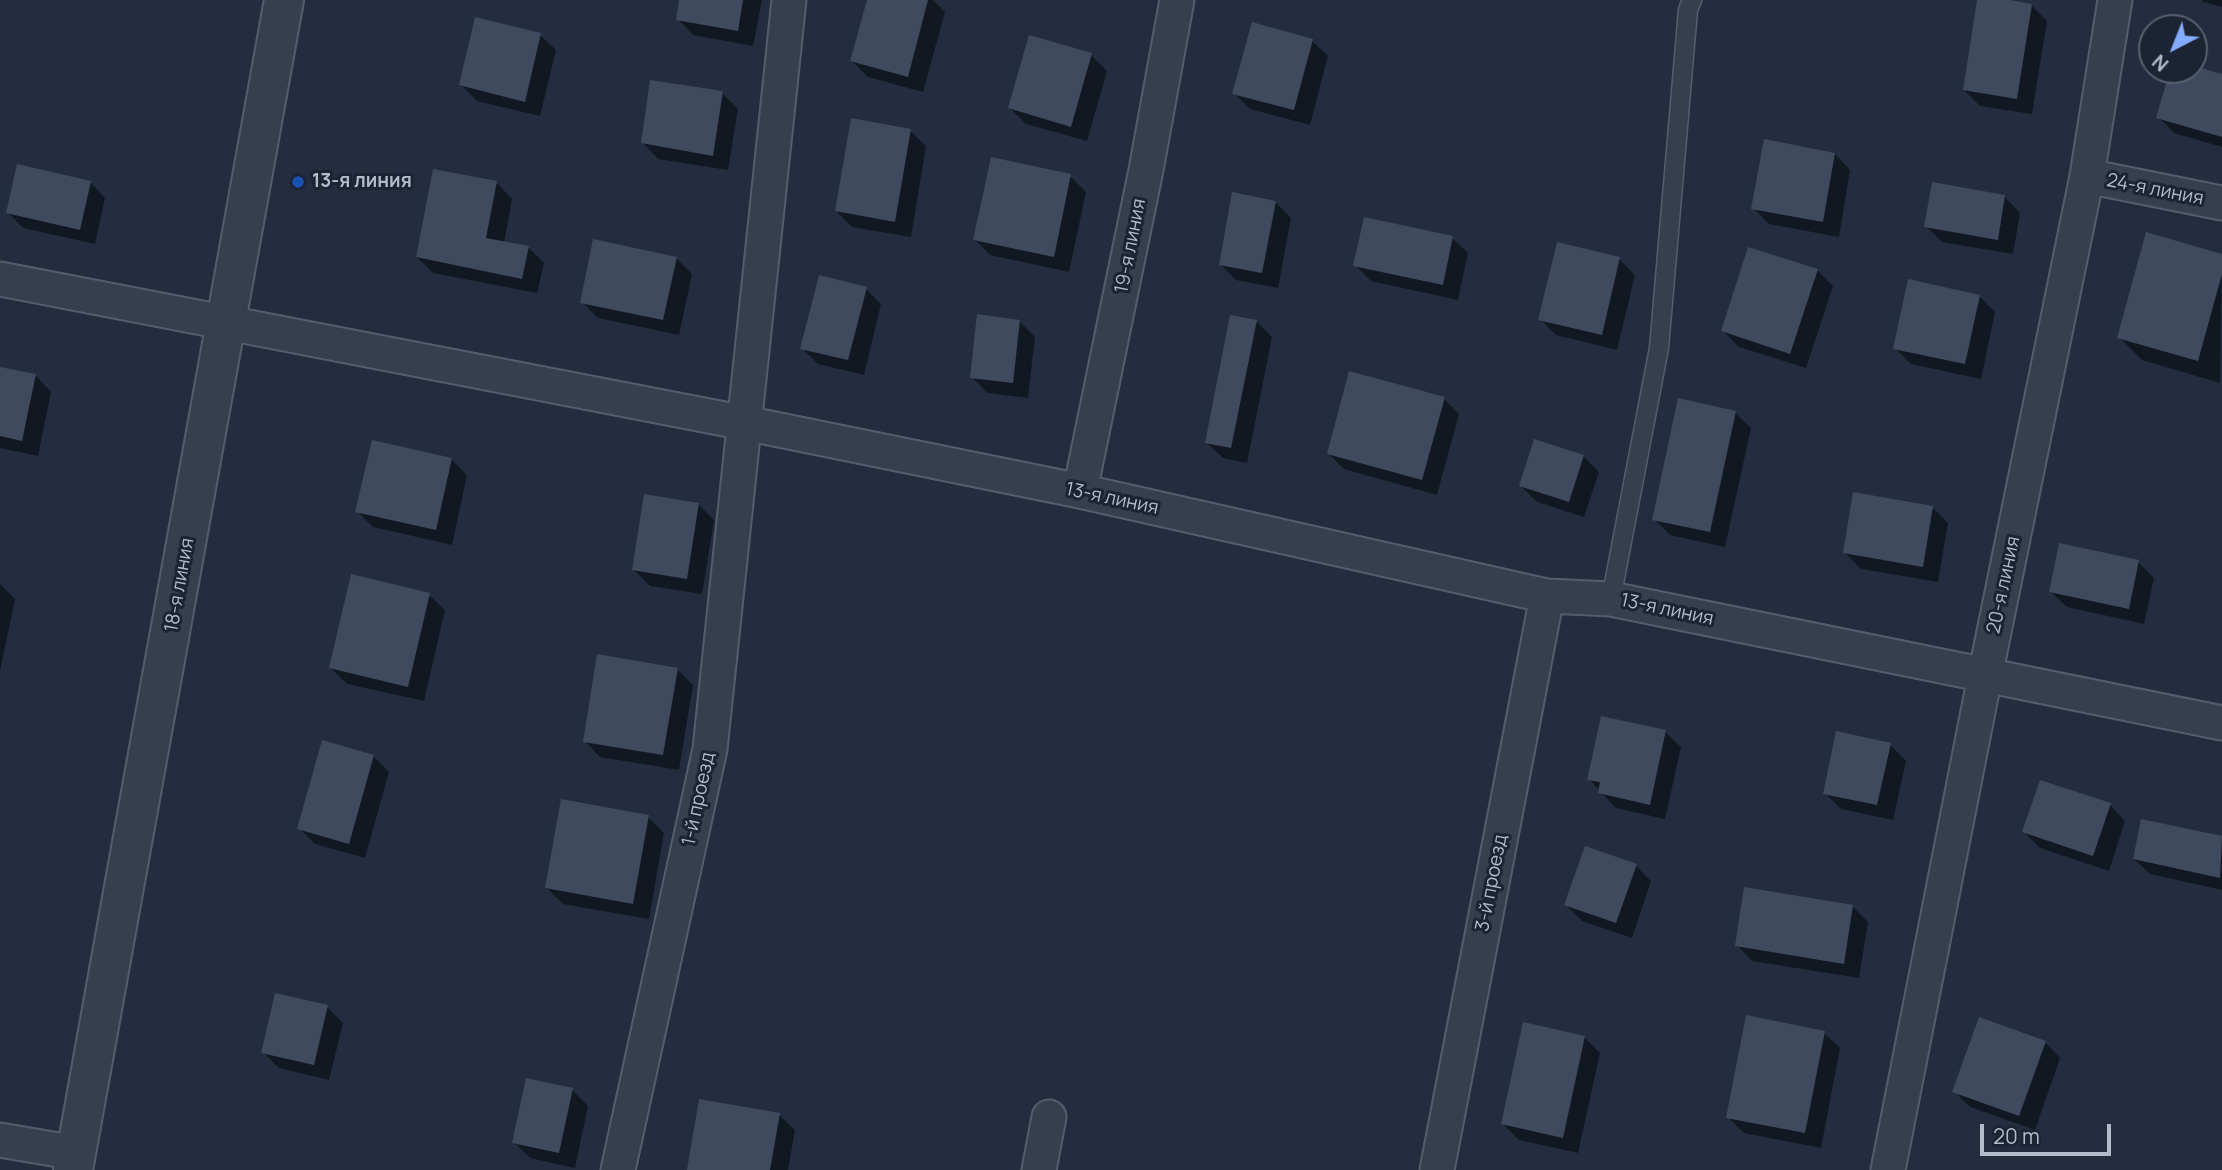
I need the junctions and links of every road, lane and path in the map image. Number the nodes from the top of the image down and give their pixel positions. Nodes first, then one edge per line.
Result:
1 (284, 0) edge
2 (789, 0) edge
3 (1177, 0) edge
4 (1692, 0) edge
5 (2115, 0) edge
6 (2087, 176) junction
7 (2222, 203) edge
8 (0, 279) edge
9 (228, 322) junction
10 (744, 423) junction
11 (1080, 491) junction
12 (1547, 596) junction
13 (1611, 599) junction
14 (1985, 676) junction
15 (2222, 723) edge
16 (1049, 1117) dead end
17 (0, 1140) edge
18 (75, 1162) edge
19 (618, 1170) edge
20 (1039, 1170) edge
21 (1437, 1170) edge
22 (1888, 1170) edge

1 - 9 street, 18-я линия
2 - 10 street, 1-й проезд
3 - 11 street, 19-я линия
4 - 13 lane
5 - 6 street, 20-я линия
6 - 7 street, 24-я линия
6 - 14 street, 20-я линия
8 - 9 street, 13-я линия
9 - 10 street, 13-я линия
9 - 18 street, 18-я линия
10 - 11 street, 13-я линия
10 - 19 street, 1-й проезд
11 - 12 street, 13-я линия
12 - 13 street, 13-я линия
12 - 21 street, 3-й проезд
13 - 14 street, 13-я линия
14 - 15 street, 13-я линия
14 - 22 street, 20-я линия
16 - 20 street
17 - 18 street

